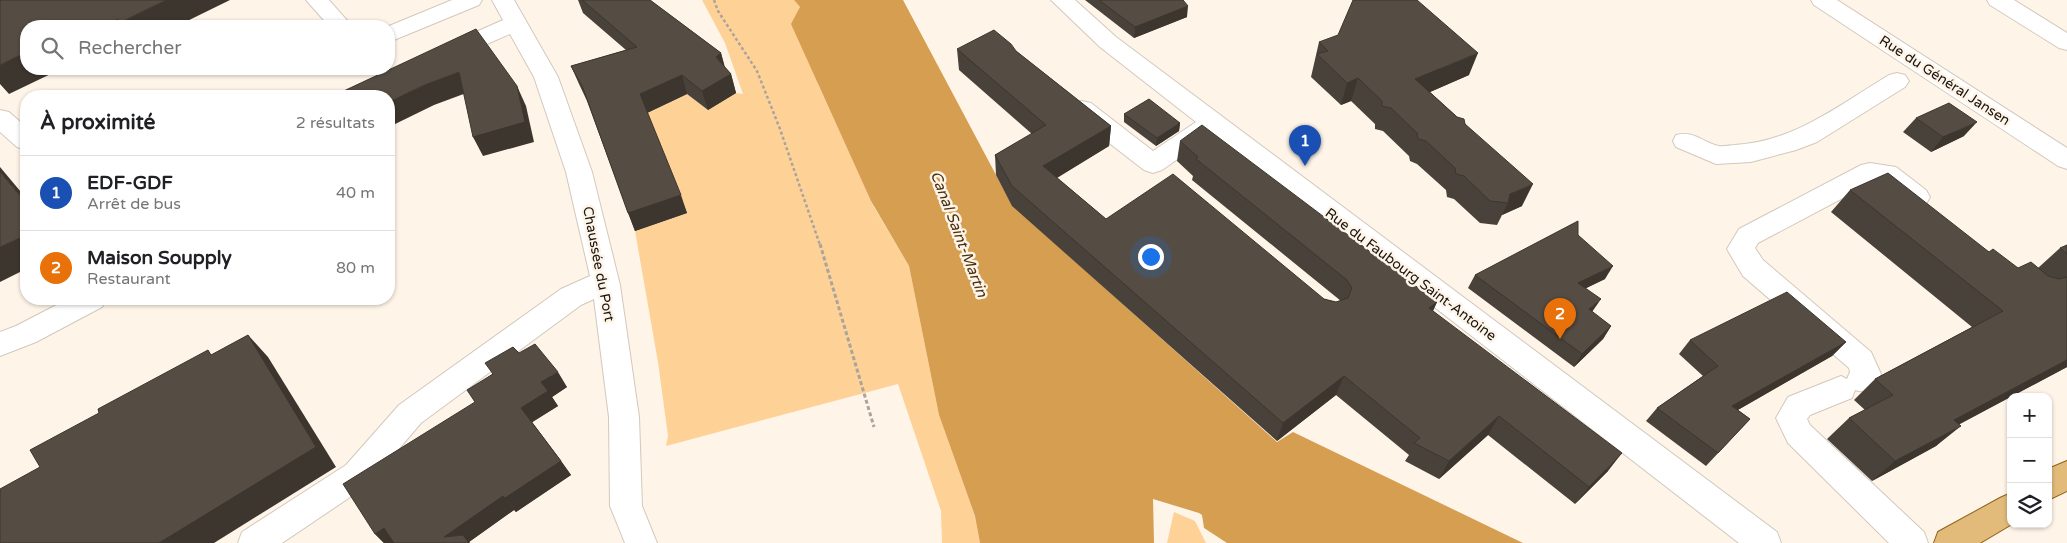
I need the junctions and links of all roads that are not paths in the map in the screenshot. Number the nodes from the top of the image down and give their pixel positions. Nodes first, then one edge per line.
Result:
1 (317, 0) edge
2 (471, 0) edge
3 (1062, 0) edge
4 (1822, 0) edge
5 (1998, 0) edge
6 (509, 11) edge
7 (335, 20) edge
8 (395, 32) edge
9 (2067, 43) edge
10 (427, 63) edge
11 (1898, 81) dead end
12 (1063, 94) edge
13 (0, 118) edge
14 (1213, 122) junction
15 (20, 136) edge
16 (1685, 141) dead end
17 (2067, 160) edge
18 (1153, 164) junction
19 (1176, 183) edge
20 (1933, 210) edge
21 (605, 281) junction
22 (81, 305) edge
23 (0, 344) edge
24 (2067, 475) edge
25 (2052, 484) edge
26 (2007, 510) edge
27 (254, 543) edge
28 (641, 543) edge
29 (1765, 543) edge
30 (1912, 543) edge
31 (1950, 543) edge

1 - 7 street
2 - 8 street
3 - 14 street, Rue du Faubourg Saint-Antoine
4 - 17 street, Rue du Général Jansen
5 - 9 street
6 - 10 street
6 - 21 street, Chaussée du Port
11 - 16 street
12 - 18 street
13 - 15 street
14 - 18 street
14 - 29 street, Rue du Faubourg Saint-Antoine
18 - 19 street
20 - 30 street
21 - 27 street
21 - 28 street, Chaussée du Port
22 - 23 street
24 - 25 main road
26 - 31 main road

